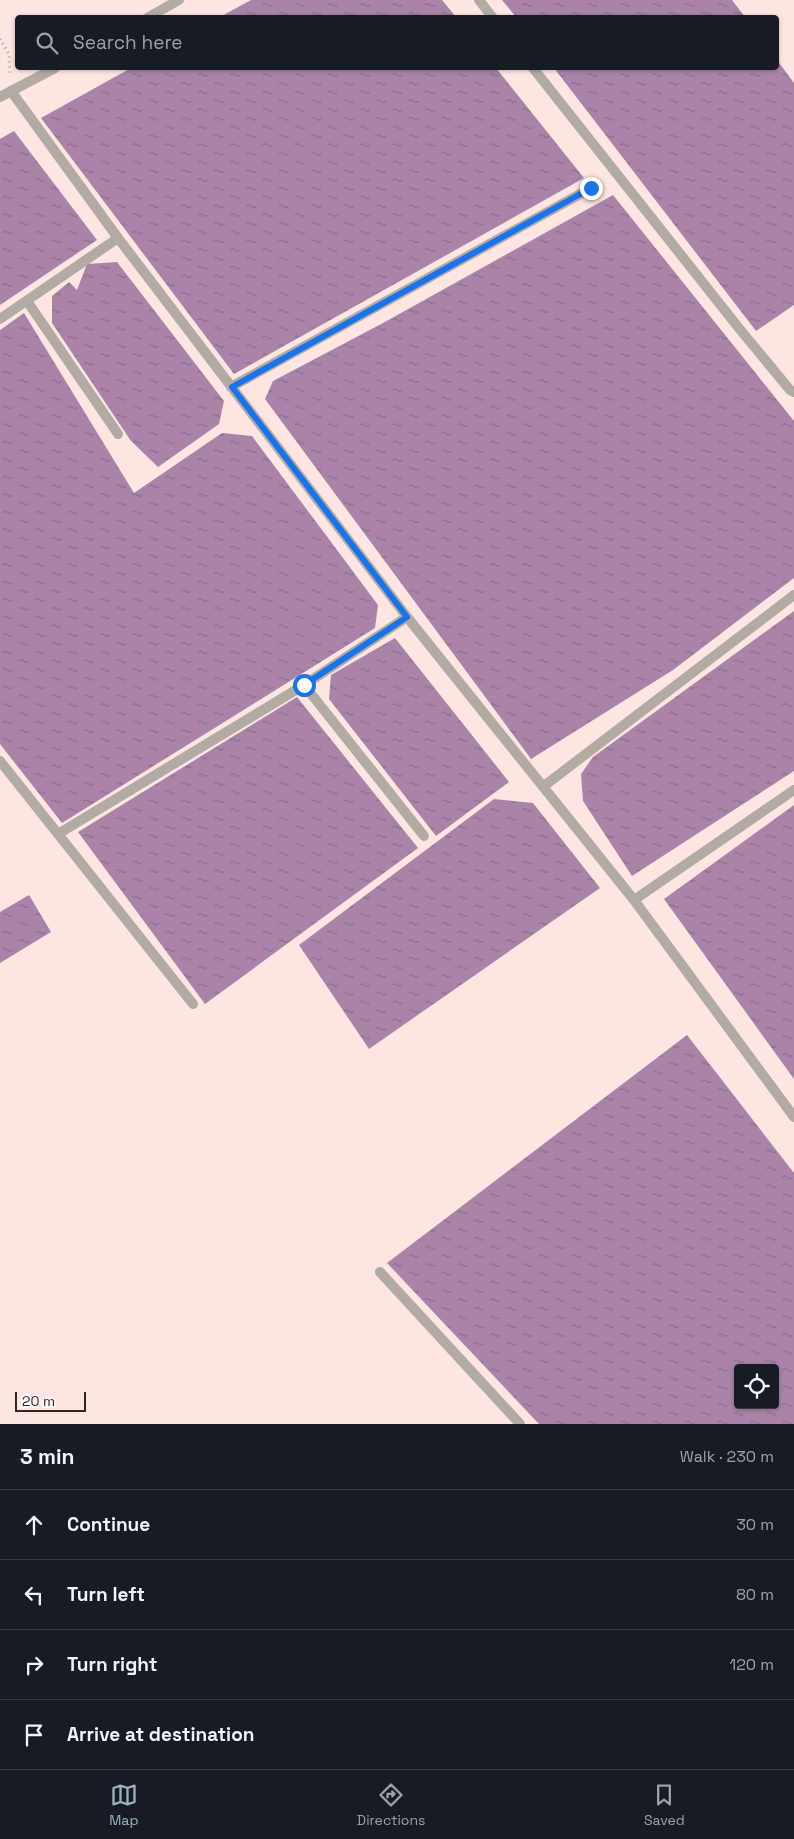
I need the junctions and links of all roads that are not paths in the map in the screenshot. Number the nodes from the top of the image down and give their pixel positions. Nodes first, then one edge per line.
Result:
1 (179, 0) edge
2 (479, 0) edge
3 (152, 15) edge
4 (491, 15) edge
5 (51, 70) edge
6 (534, 70) edge
7 (11, 91) junction
8 (0, 97) edge
9 (591, 188) dead end
10 (118, 238) junction
11 (27, 300) junction
12 (0, 319) edge
13 (232, 387) junction
14 (794, 392) edge
15 (118, 434) dead end
16 (794, 595) edge
17 (407, 617) junction
18 (304, 685) junction
19 (0, 761) edge
20 (544, 786) junction
21 (794, 790) edge
22 (58, 834) junction
23 (424, 836) dead end
24 (634, 900) junction
25 (193, 1004) dead end
26 (794, 1117) edge
27 (380, 1272) dead end
28 (520, 1424) edge

1 - 3 lane
2 - 4 lane
5 - 7 lane
6 - 14 lane
7 - 8 lane
7 - 10 lane
9 - 13 lane
10 - 11 lane
10 - 13 lane
11 - 12 lane
11 - 15 lane
13 - 17 lane
16 - 20 lane
17 - 18 lane
17 - 20 lane
18 - 22 lane
18 - 23 lane
19 - 22 lane
20 - 24 lane
21 - 24 lane
22 - 25 lane
24 - 26 lane
27 - 28 lane

